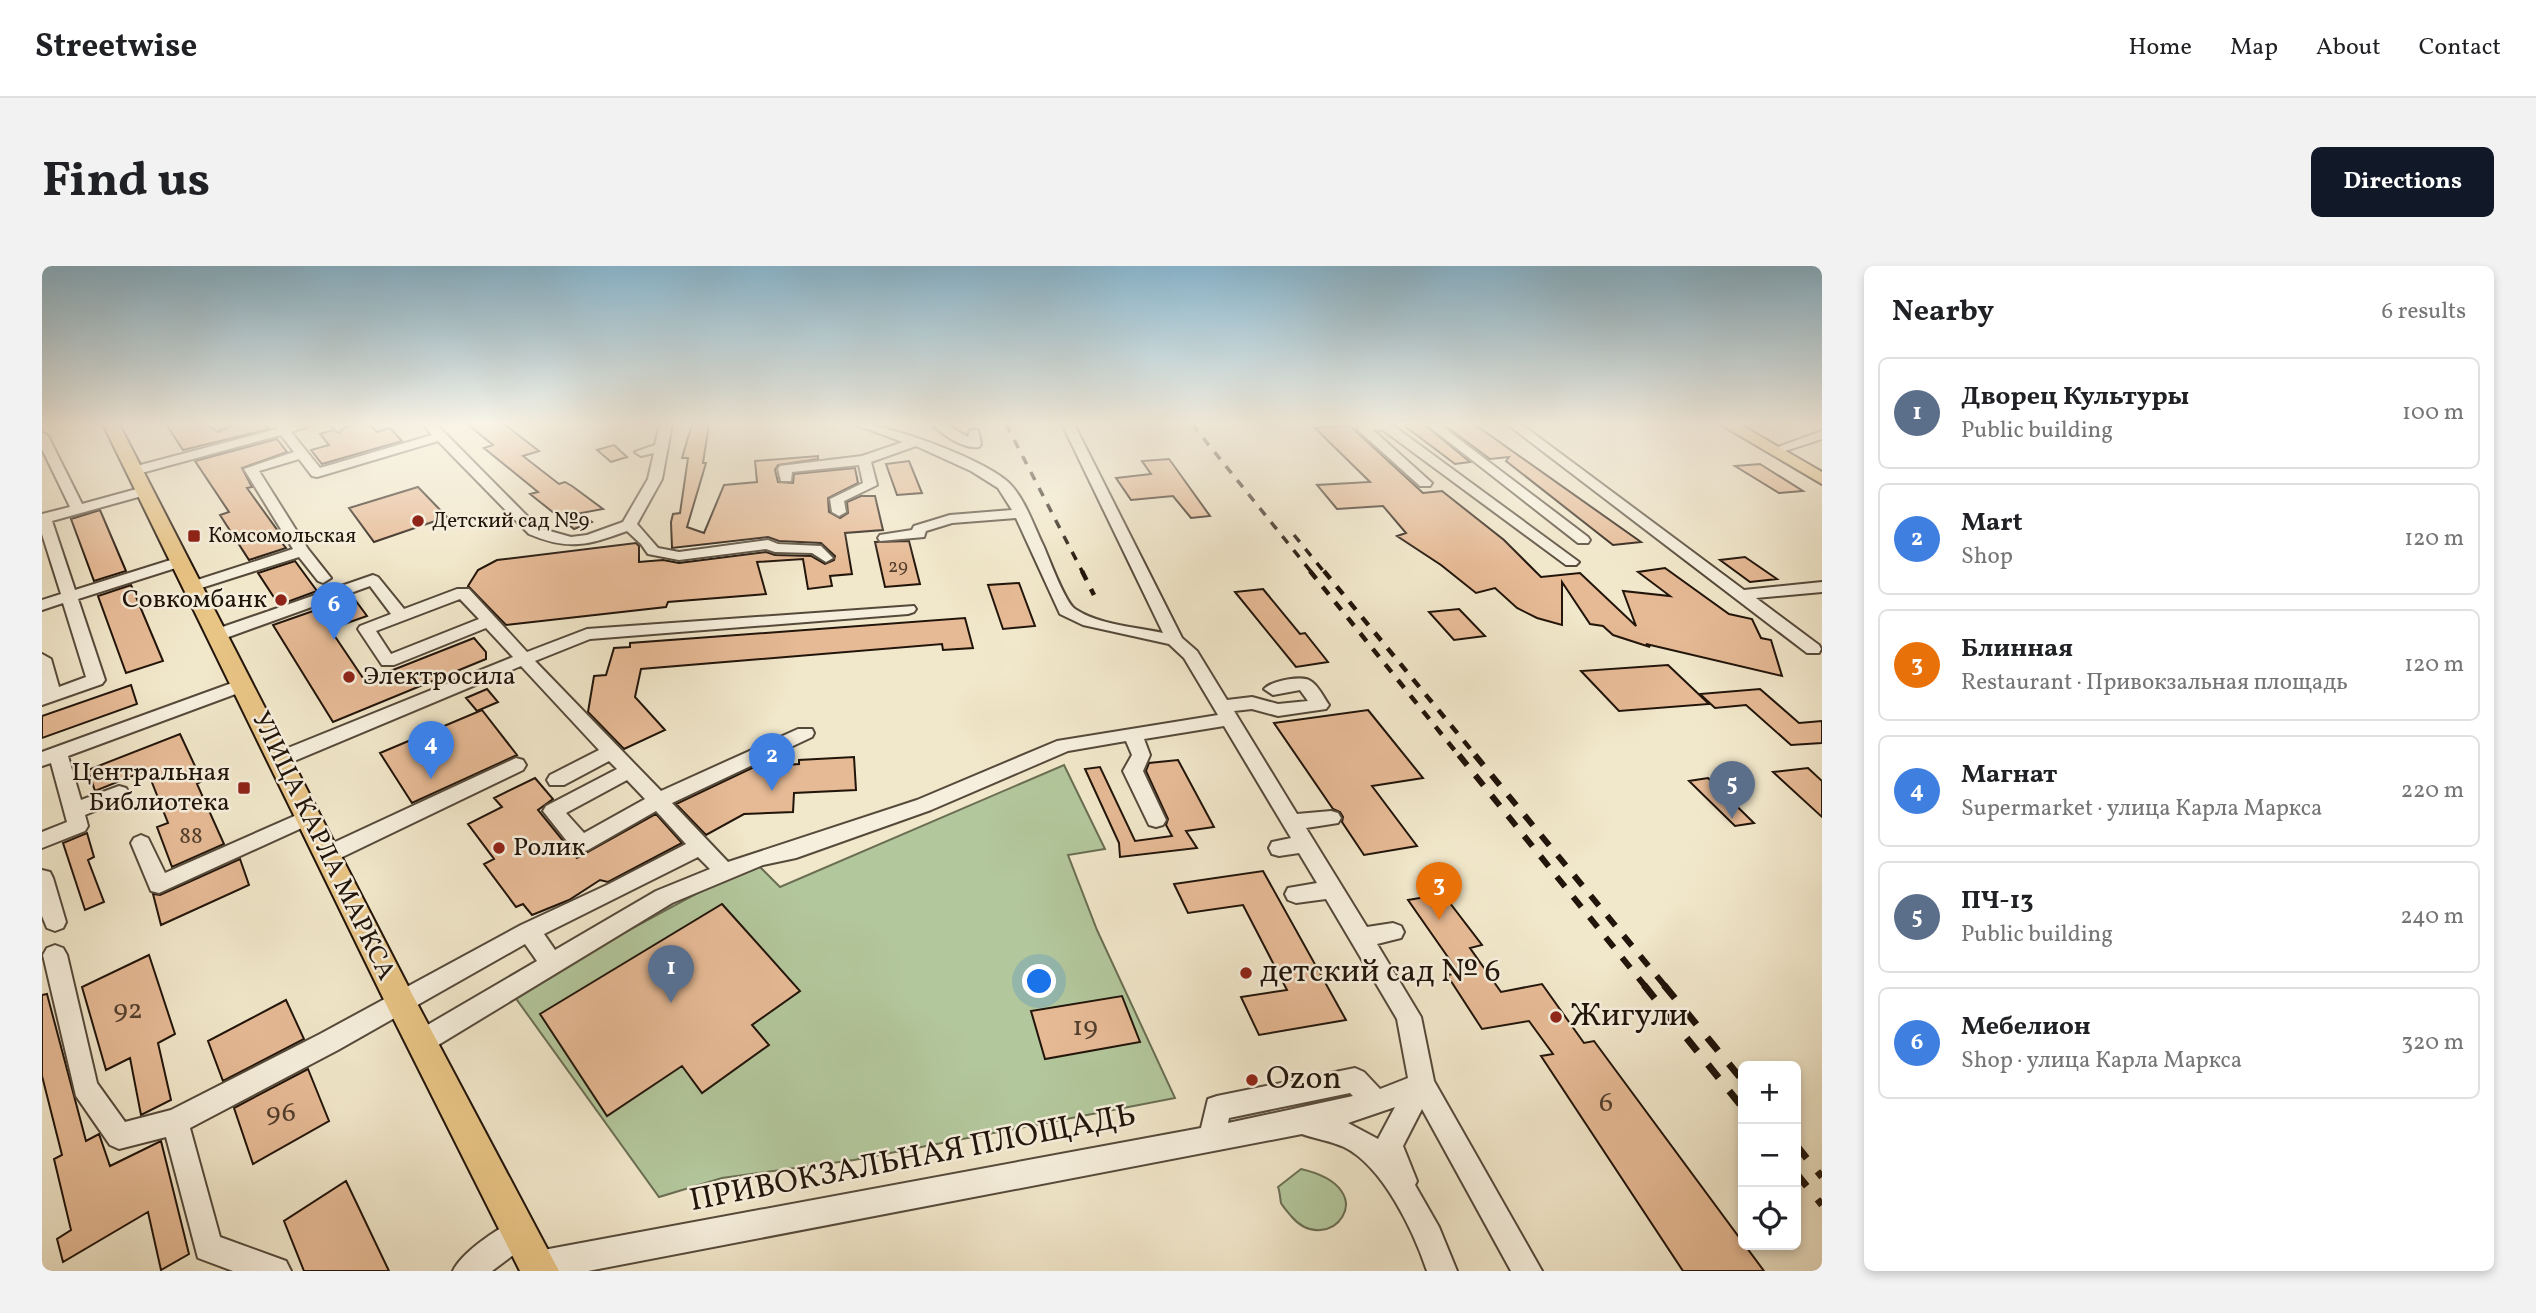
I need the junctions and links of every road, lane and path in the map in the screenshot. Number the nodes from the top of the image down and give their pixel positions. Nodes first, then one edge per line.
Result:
1 (59, 471) edge
2 (134, 471) edge
3 (166, 471) edge
4 (252, 471) edge
5 (475, 471) edge
6 (657, 471) edge
7 (785, 471) edge
8 (867, 471) edge
9 (981, 471) edge
10 (1091, 471) edge
11 (1410, 471) edge
12 (1447, 471) edge
13 (1493, 471) edge
14 (1576, 471) edge
15 (786, 478) dead end
16 (139, 481) junction
17 (1424, 483) dead end
18 (78, 509) junction
19 (839, 512) dead end
20 (1021, 513) junction
21 (43, 518) edge
22 (629, 525) junction
23 (885, 538) dead end
24 (1583, 540) dead end
25 (302, 551) junction
26 (826, 558) dead end
27 (180, 562) junction
28 (1571, 562) dead end
29 (323, 578) dead end
30 (193, 586) junction
31 (1822, 587) edge
32 (1741, 595) junction
33 (70, 597) junction
34 (42, 606) edge
35 (908, 610) dead end
36 (401, 616) junction
37 (489, 621) junction
38 (217, 635) junction
39 (1175, 640) junction
40 (1814, 649) dead end
41 (42, 659) edge
42 (524, 659) junction
43 (243, 685) junction
44 (1273, 689) dead end
45 (47, 697) edge
46 (1226, 713) junction
47 (805, 733) dead end
48 (1132, 733) junction
49 (612, 752) junction
50 (49, 757) edge
51 (280, 759) junction
52 (516, 765) dead end
53 (629, 771) junction
54 (557, 780) dead end
55 (119, 793) dead end
56 (659, 802) junction
57 (75, 811) junction
58 (308, 817) junction
59 (1331, 818) dead end
60 (1156, 820) dead end
61 (1291, 822) junction
62 (42, 840) edge
63 (141, 843) dead end
64 (1305, 844) junction
65 (701, 846) junction
66 (1279, 848) dead end
67 (327, 855) junction
68 (725, 872) junction
69 (42, 878) edge
70 (1332, 890) junction
71 (1296, 894) dead end
72 (55, 922) dead end
73 (529, 931) junction
74 (1393, 932) dead end
75 (1361, 937) junction
76 (55, 956) dead end
77 (552, 964) junction
78 (400, 1001) junction
79 (421, 1042) junction
80 (1422, 1084) junction
81 (1376, 1103) junction
82 (175, 1122) junction
83 (1301, 1122) junction
84 (1213, 1138) junction
85 (1410, 1200) junction
86 (519, 1233) junction
87 (539, 1269) edge
88 (276, 1270) edge
89 (1522, 1270) edge
90 (468, 1271) edge
91 (1443, 1271) edge

1 - 18 street
2 - 16 main road, УЛИЦА КАРЛА МАРКСА
3 - 16 street
4 - 25 lane
5 - 22 street
6 - 22 street
7 - 15 street
8 - 19 street
9 - 20 street
10 - 39 street
11 - 17 street
12 - 28 street
13 - 24 street
14 - 32 street
16 - 18 street
16 - 27 main road, УЛИЦА КАРЛА МАРКСА
18 - 21 street
20 - 23 street
20 - 39 street
21 - 33 street
22 - 26 street
25 - 29 street
25 - 30 lane
27 - 30 main road, УЛИЦА КАРЛА МАРКСА
27 - 33 street
30 - 38 main road, УЛИЦА КАРЛА МАРКСА
31 - 32 street
32 - 40 street
33 - 34 street
33 - 45 street
35 - 42 lane
36 - 37 street
36 - 37 street
36 - 38 street
37 - 42 street
38 - 43 main road, УЛИЦА КАРЛА МАРКСА
39 - 46 street
41 - 45 street
42 - 49 street
42 - 51 street
43 - 50 street
43 - 51 main road, УЛИЦА КАРЛА МАРКСА
44 - 46 street
46 - 48 street
46 - 61 street
47 - 56 street
48 - 60 street
48 - 68 street
49 - 53 street
49 - 54 street
50 - 57 street
51 - 58 main road, УЛИЦА КАРЛА МАРКСА
52 - 67 street
53 - 56 street
53 - 56 street
55 - 57 street
56 - 65 street
57 - 62 street
58 - 63 street
58 - 67 main road, УЛИЦА КАРЛА МАРКСА
59 - 61 street
61 - 64 street
64 - 66 street
64 - 70 street
65 - 68 street
65 - 73 street
67 - 78 main road, УЛИЦА КАРЛА МАРКСА
68 - 77 street
69 - 72 street
70 - 71 street
70 - 75 street
73 - 77 street
73 - 78 street
74 - 75 street
75 - 80 street
76 - 82 street
77 - 79 street
78 - 79 main road, УЛИЦА КАРЛА МАРКСА
78 - 82 street
79 - 86 main road, УЛИЦА КАРЛА МАРКСА
80 - 81 street, ПРИВОКЗАЛЬНАЯ ПЛОЩАДЬ
80 - 85 street
80 - 89 street
81 - 83 street, ПРИВОКЗАЛЬНАЯ ПЛОЩАДЬ
81 - 84 street
82 - 88 street
83 - 84 street, ПРИВОКЗАЛЬНАЯ ПЛОЩАДЬ
83 - 85 street, ПРИВОКЗАЛЬНАЯ ПЛОЩАДЬ
84 - 87 street, ПРИВОКЗАЛЬНАЯ ПЛОЩАДЬ
85 - 91 street, ПРИВОКЗАЛЬНАЯ ПЛОЩАДЬ
86 - 87 main road, УЛИЦА КАРЛА МАРКСА
86 - 90 street

